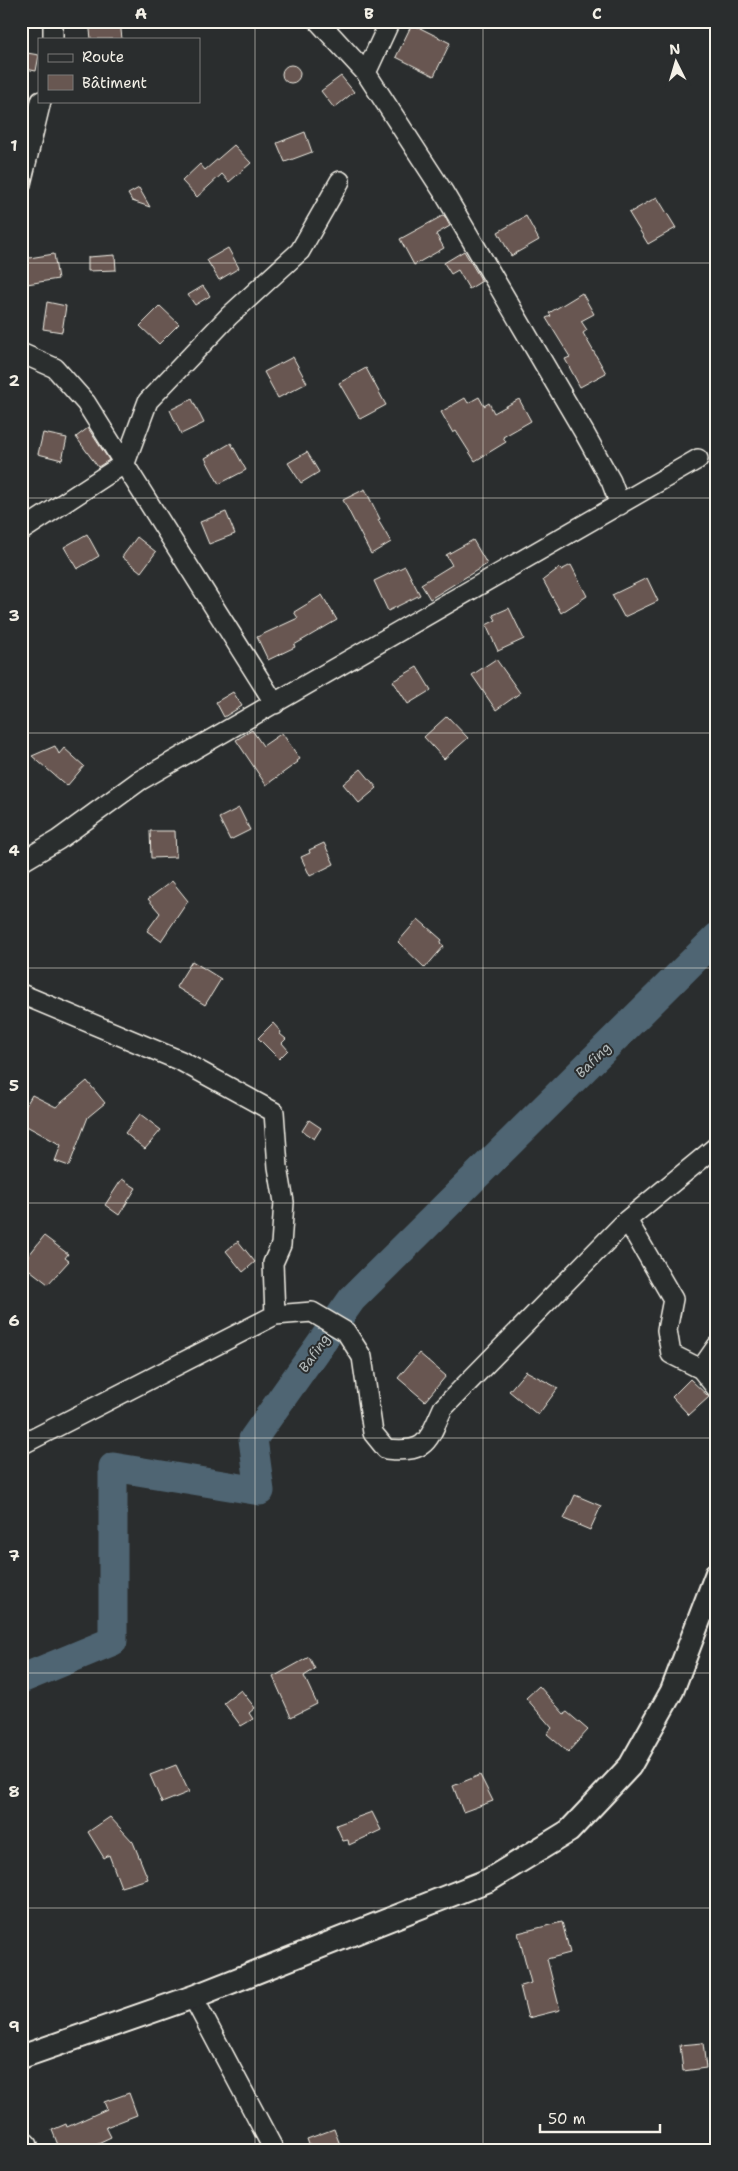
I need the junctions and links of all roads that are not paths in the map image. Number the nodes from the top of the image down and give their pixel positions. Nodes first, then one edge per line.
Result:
1 (53, 21) edge
2 (318, 21) edge
3 (390, 21) edge
4 (53, 38) edge
5 (366, 73) junction
6 (41, 102) edge
7 (340, 181) dead end
8 (21, 184) edge
9 (21, 353) edge
10 (698, 459) dead end
11 (124, 463) junction
12 (620, 505) junction
13 (21, 531) edge
14 (275, 704) junction
15 (21, 862) edge
16 (21, 994) edge
17 (717, 1146) edge
18 (627, 1220) junction
19 (274, 1315) junction
20 (717, 1346) edge
21 (701, 1369) junction
22 (717, 1389) edge
23 (21, 1445) edge
24 (717, 1573) edge
25 (193, 1997) junction
26 (21, 2057) edge
27 (21, 2138) edge
28 (28, 2150) edge
29 (274, 2150) edge

1 - 4 street
2 - 5 street
3 - 5 street
5 - 12 street
6 - 8 street
7 - 11 street
9 - 11 street
10 - 12 street
11 - 13 street
11 - 14 street
12 - 14 street
14 - 15 street
16 - 19 street
17 - 18 street
18 - 19 street
18 - 21 street
19 - 23 street
20 - 21 street
21 - 22 street
24 - 25 main road
25 - 26 main road
25 - 29 street
27 - 28 street

